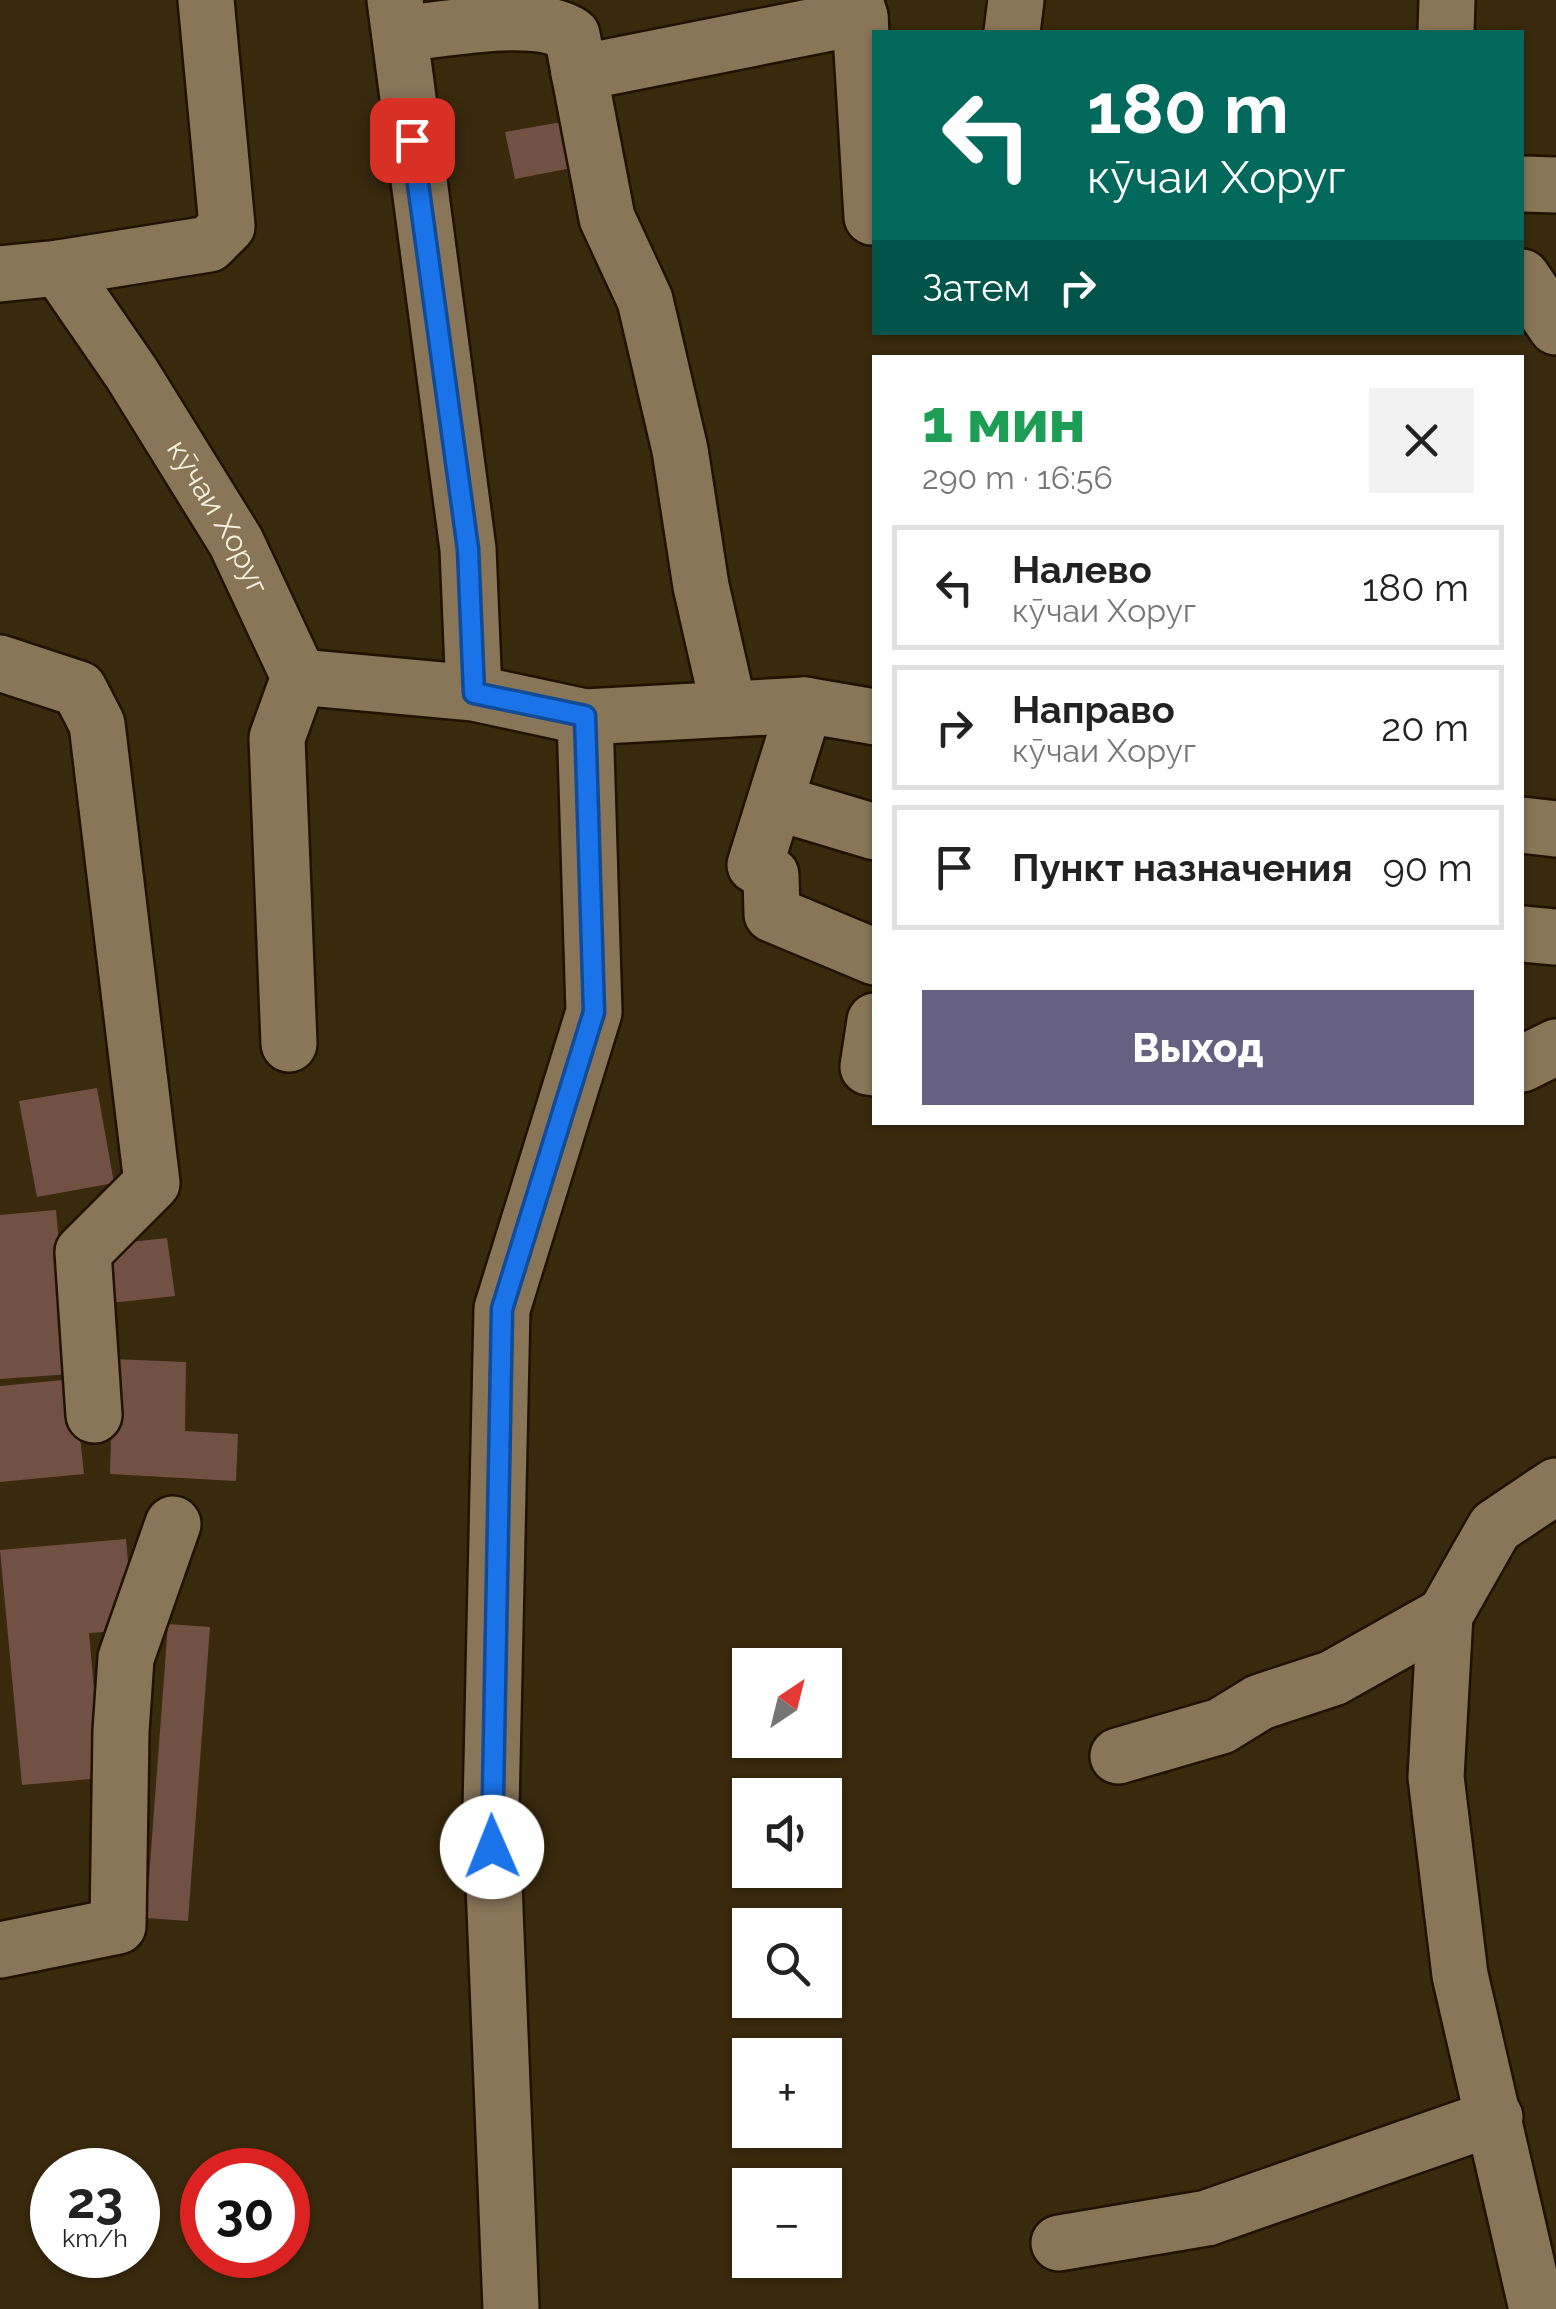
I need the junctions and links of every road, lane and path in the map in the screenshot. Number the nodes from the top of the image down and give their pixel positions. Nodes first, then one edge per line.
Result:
1 (206, 0) edge
2 (1016, 0) edge
3 (1447, 0) edge
4 (858, 8) edge
5 (398, 17) edge
6 (1012, 30) edge
7 (1446, 30) edge
8 (579, 72) junction
9 (1524, 184) edge
10 (1556, 185) edge
11 (872, 217) dead end
12 (59, 268) junction
13 (0, 274) edge
14 (1524, 280) edge
15 (1556, 327) edge
16 (0, 663) edge
17 (299, 677) junction
18 (474, 693) junction
19 (805, 705) junction
20 (729, 709) junction
21 (585, 716) junction
22 (872, 716) edge
23 (775, 802) junction
24 (1524, 825) edge
25 (1556, 829) edge
26 (872, 831) edge
27 (1524, 934) edge
28 (1556, 936) edge
29 (872, 956) edge
30 (872, 1041) edge
31 (289, 1044) dead end
32 (1556, 1047) edge
33 (1524, 1063) edge
34 (872, 1068) edge
35 (94, 1416) dead end
36 (1556, 1486) edge
37 (173, 1524) dead end
38 (1444, 1615) junction
39 (1118, 1756) dead end
40 (0, 1950) edge
41 (1496, 2118) junction
42 (1059, 2244) dead end
43 (511, 2309) edge
44 (1537, 2309) edge

1 - 12 street
2 - 6 street
3 - 7 street
4 - 8 street
4 - 11 street
5 - 8 street
5 - 18 street
8 - 20 street
9 - 10 street
12 - 13 street
12 - 17 street, кӯчаи Хоруг
14 - 15 street
16 - 35 street
17 - 18 street
17 - 31 street
18 - 21 street
19 - 20 street
19 - 22 street
19 - 23 street
20 - 21 street
21 - 43 street
23 - 26 street
23 - 29 street
24 - 25 street
27 - 28 street
30 - 34 street
32 - 33 street
36 - 38 street
37 - 40 street
38 - 39 street
38 - 41 street
41 - 42 street
41 - 44 street

